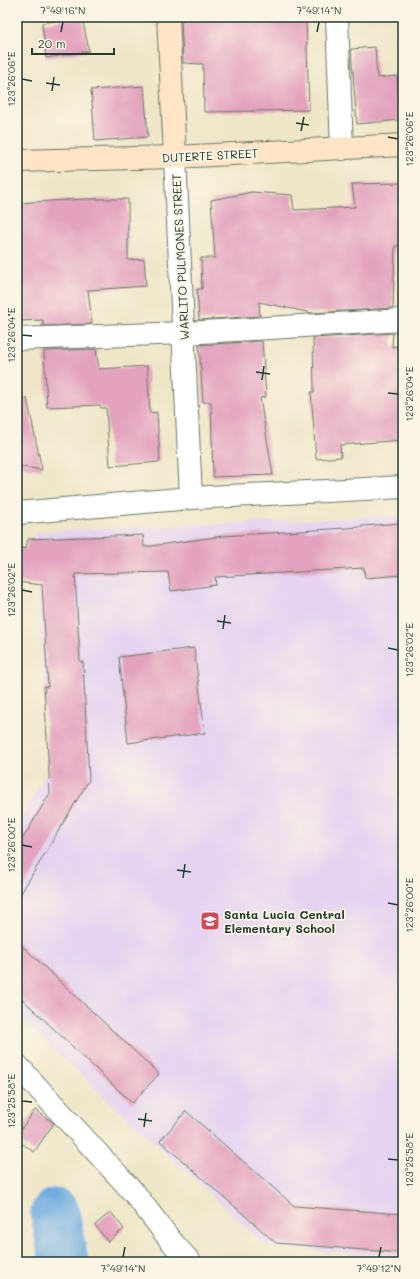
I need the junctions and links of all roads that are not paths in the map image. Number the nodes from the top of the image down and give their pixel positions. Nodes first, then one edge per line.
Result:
1 (168, 17) edge
2 (337, 17) edge
3 (403, 145) edge
4 (342, 149) junction
5 (175, 157) junction
6 (17, 161) edge
7 (403, 320) edge
8 (184, 332) junction
9 (17, 339) edge
10 (403, 487) edge
11 (192, 498) junction
12 (17, 513) edge
13 (17, 1065) edge
14 (190, 1262) edge

1 - 5 main road, WARLITO PULMONES STREET
2 - 4 street
3 - 4 main road, DUTERTE STREET
4 - 5 main road, DUTERTE STREET
5 - 6 main road, DUTERTE STREET
5 - 8 street, WARLITO PULMONES STREET
7 - 8 street
8 - 9 street
8 - 11 street, WARLITO PULMONES STREET
10 - 11 street
11 - 12 street
13 - 14 street

